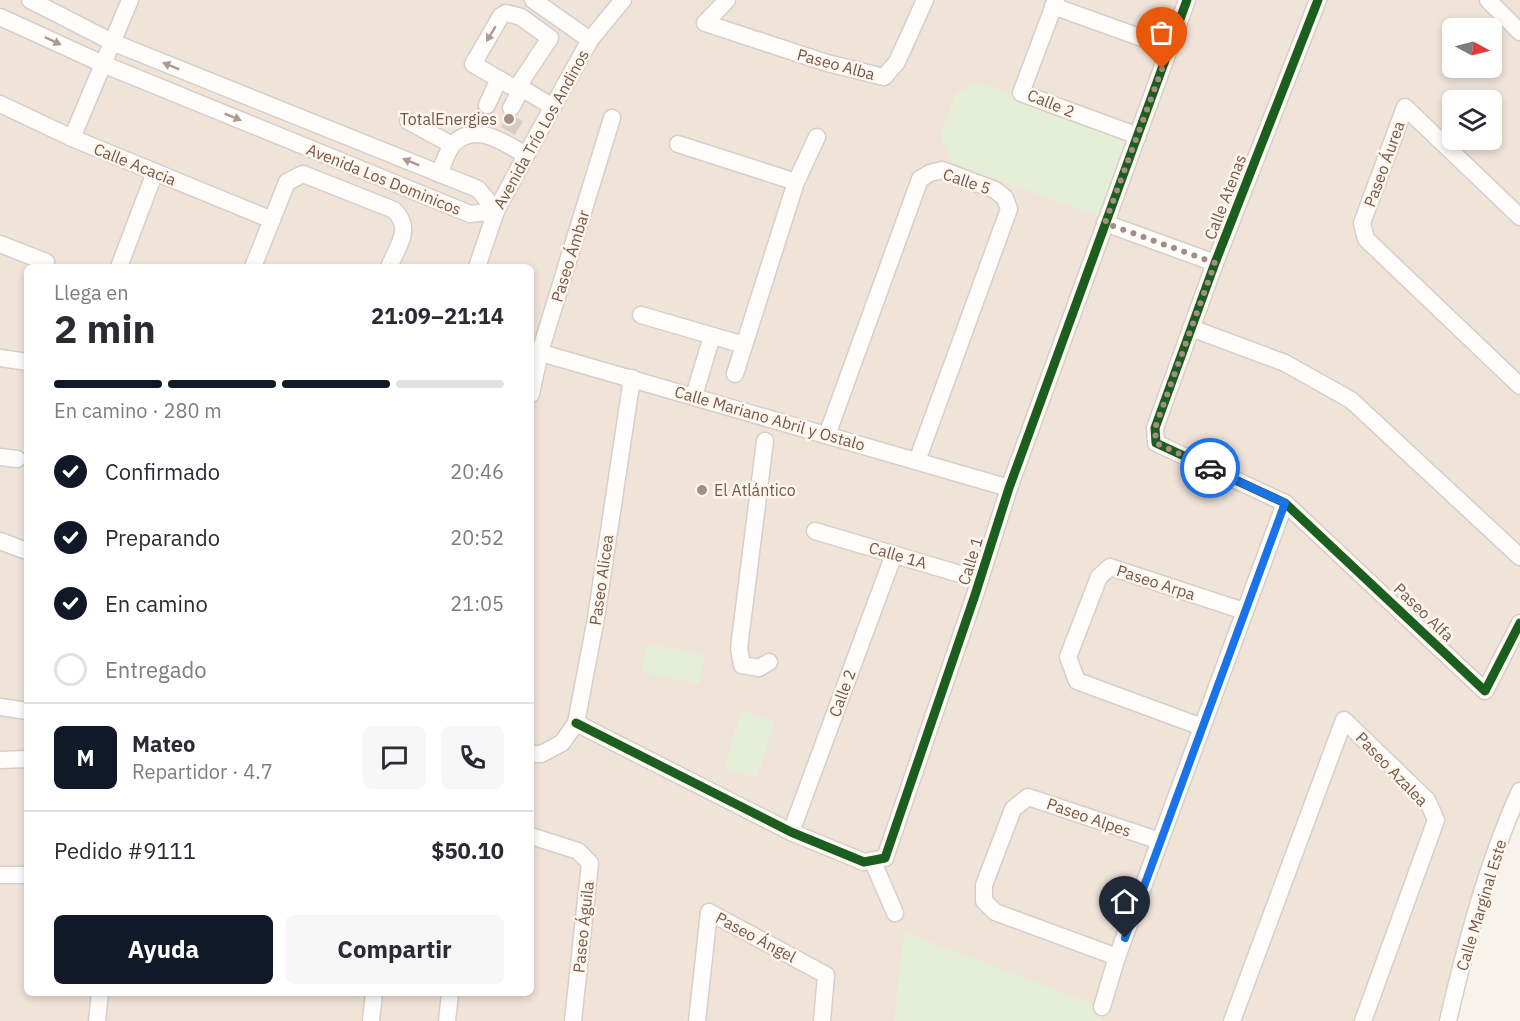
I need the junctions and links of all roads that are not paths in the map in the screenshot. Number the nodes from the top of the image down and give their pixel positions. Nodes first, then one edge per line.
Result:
1 (30, 0) edge
2 (130, 0) edge
3 (533, 0) edge
4 (623, 0) edge
5 (727, 0) edge
6 (925, 0) edge
7 (1187, 0) edge
8 (1318, 0) edge
9 (1488, 0) edge
10 (1055, 3) edge
11 (0, 17) edge
12 (1520, 32) edge
13 (590, 40) junction
14 (112, 42) junction
15 (1170, 48) junction
16 (103, 64) junction
17 (499, 80) junction
18 (524, 89) junction
19 (0, 104) edge
20 (487, 105) tunnel mouth
21 (553, 106) junction
22 (515, 110) tunnel mouth
23 (612, 118) dead end
24 (408, 120) dead end
25 (1137, 136) junction
26 (817, 137) dead end
27 (72, 138) junction
28 (678, 144) dead end
29 (452, 145) junction
30 (526, 155) junction
31 (155, 172) junction
32 (439, 174) junction
33 (796, 182) junction
34 (496, 211) junction
35 (1520, 217) edge
36 (272, 220) junction
37 (1105, 223) junction
38 (0, 244) edge
39 (46, 262) dead end
40 (1215, 263) junction
41 (120, 264) edge
42 (254, 264) edge
43 (390, 264) edge
44 (478, 264) edge
45 (641, 315) dead end
46 (1191, 328) junction
47 (712, 336) junction
48 (744, 345) junction
49 (536, 351) edge
50 (0, 358) edge
51 (24, 362) edge
52 (534, 368) edge
53 (735, 374) dead end
54 (632, 378) junction
55 (1520, 386) edge
56 (694, 396) junction
57 (827, 435) junction
58 (765, 441) dead end
59 (0, 457) edge
60 (18, 459) dead end
61 (917, 461) junction
62 (1009, 488) junction
63 (1285, 503) junction
64 (815, 531) dead end
65 (0, 541) edge
66 (24, 550) dead end
67 (894, 554) junction
68 (1520, 557) edge
69 (980, 580) junction
70 (1244, 611) junction
71 (1520, 623) edge
72 (769, 662) dead end
73 (0, 707) edge
74 (24, 711) edge
75 (576, 723) junction
76 (1202, 727) junction
77 (534, 754) edge
78 (24, 759) edge
79 (0, 760) edge
80 (1520, 791) edge
81 (791, 832) junction
82 (534, 837) edge
83 (1160, 841) junction
84 (873, 862) junction
85 (0, 875) edge
86 (24, 875) edge
87 (895, 913) dead end
88 (1118, 957) junction
89 (100, 996) edge
90 (374, 996) edge
91 (450, 996) edge
92 (1102, 1007) dead end
93 (97, 1021) edge
94 (371, 1021) edge
95 (447, 1021) edge
96 (573, 1021) edge
97 (697, 1021) edge
98 (822, 1021) edge
99 (1232, 1021) edge
100 (1363, 1021) edge
101 (1448, 1021) edge

1 - 14 street, Avenida Los Dominicos
2 - 14 street
3 - 13 street
4 - 13 street, Avenida Trío Los Andinos
5 - 6 street, Paseo Alba
7 - 15 street, Calle 1
8 - 40 street, Calle Atenas
9 - 12 street
10 - 15 street
10 - 25 street, Calle 2
11 -> 16 street, Avenida Los Dominicos
13 - 21 street, Avenida Trío Los Andinos
14 - 16 street
32 -> 14 street, Avenida Los Dominicos
15 - 25 street, Calle 1
16 - 27 street
16 -> 34 street, Avenida Los Dominicos
17 - 18 street
18 -> 17 street
17 - 20 street
18 - 21 street
18 - 22 street
19 - 27 street, Calle Acacia
21 - 30 street, Avenida Trío Los Andinos
23 - 49 street, Paseo Ámbar
24 - 29 street
25 - 37 street, Calle 1
26 - 33 street
27 - 31 street, Calle Acacia
28 - 33 street
29 - 30 street
29 - 32 street
30 - 34 street, Avenida Trío Los Andinos
31 - 36 street, Calle Acacia
31 - 41 street
32 - 34 street, Avenida Los Dominicos
33 - 48 street
34 - 44 street, Avenida Trío Los Andinos
35 - 55 street, Paseo Áurea
36 - 42 street
36 - 43 street
37 - 40 street
37 - 62 street, Calle 1
38 - 39 street
40 - 46 street, Calle Atenas
45 - 47 street
46 - 63 street, Calle Atenas
46 - 68 street
47 - 48 street
47 - 56 street
48 - 53 street
49 - 52 street, Paseo Ámbar
49 - 54 street, Calle Mariano Abril y Ostalo
50 - 51 street
54 - 56 street, Calle Mariano Abril y Ostalo
54 - 75 street, Paseo Alicea
56 - 57 street, Calle Mariano Abril y Ostalo
57 - 61 street, Calle Mariano Abril y Ostalo
57 - 61 street, Calle 5
58 - 72 street
59 - 60 street
61 - 62 street, Calle Mariano Abril y Ostalo
62 - 69 street, Calle 1
63 - 70 street
63 - 71 street, Paseo Alfa
64 - 67 street, Calle 1A
65 - 66 street
67 - 69 street, Calle 1A
67 - 81 street, Calle 2
69 - 84 street, Calle 1
70 - 76 street
70 - 76 street, Paseo Arpa
73 - 74 street
75 - 77 street, Paseo Alicea
75 - 81 street
76 - 83 street
78 - 79 street
80 - 101 street, Calle Marginal Este
81 - 84 street
82 - 96 street, Paseo Águila
83 - 88 street
83 - 88 street, Paseo Alpes
84 - 87 street
85 - 86 street
88 - 92 street
89 - 93 street
90 - 94 street
91 - 95 street
97 - 98 street, Paseo Ángel
99 - 100 street, Paseo Azalea

